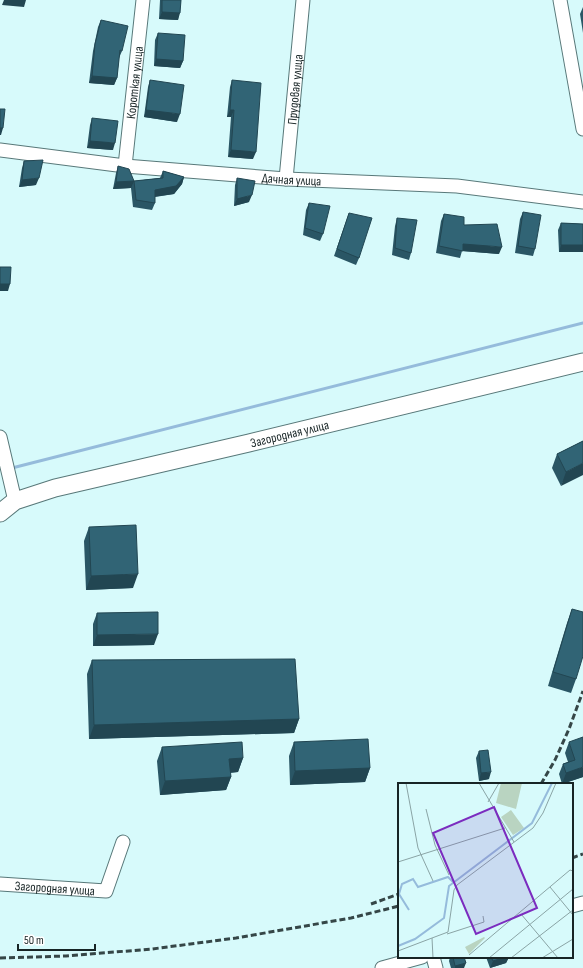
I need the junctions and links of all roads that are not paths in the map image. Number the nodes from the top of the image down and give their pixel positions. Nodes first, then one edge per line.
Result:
1 (143, 0) edge
2 (303, 0) edge
3 (560, 0) edge
4 (583, 129) edge
5 (0, 150) edge
6 (125, 166) junction
7 (286, 179) junction
8 (583, 202) edge
9 (583, 362) edge
10 (0, 437) edge
11 (15, 501) junction
12 (0, 513) edge
13 (123, 842) dead end
14 (0, 884) edge
15 (583, 903) edge
16 (573, 906) edge
17 (418, 958) edge
18 (433, 958) edge
19 (382, 968) edge
20 (436, 968) edge

1 - 6 street, Короткая улица
2 - 7 street, Прудовая улица
3 - 4 street
5 - 6 street, Дачная улица
6 - 7 street, Дачная улица
7 - 8 street, Дачная улица
9 - 11 main road, Загородная улица
10 - 11 street
11 - 12 main road, Загородная улица
13 - 14 street, Загородная улица
15 - 16 street
17 - 19 street
18 - 20 street

